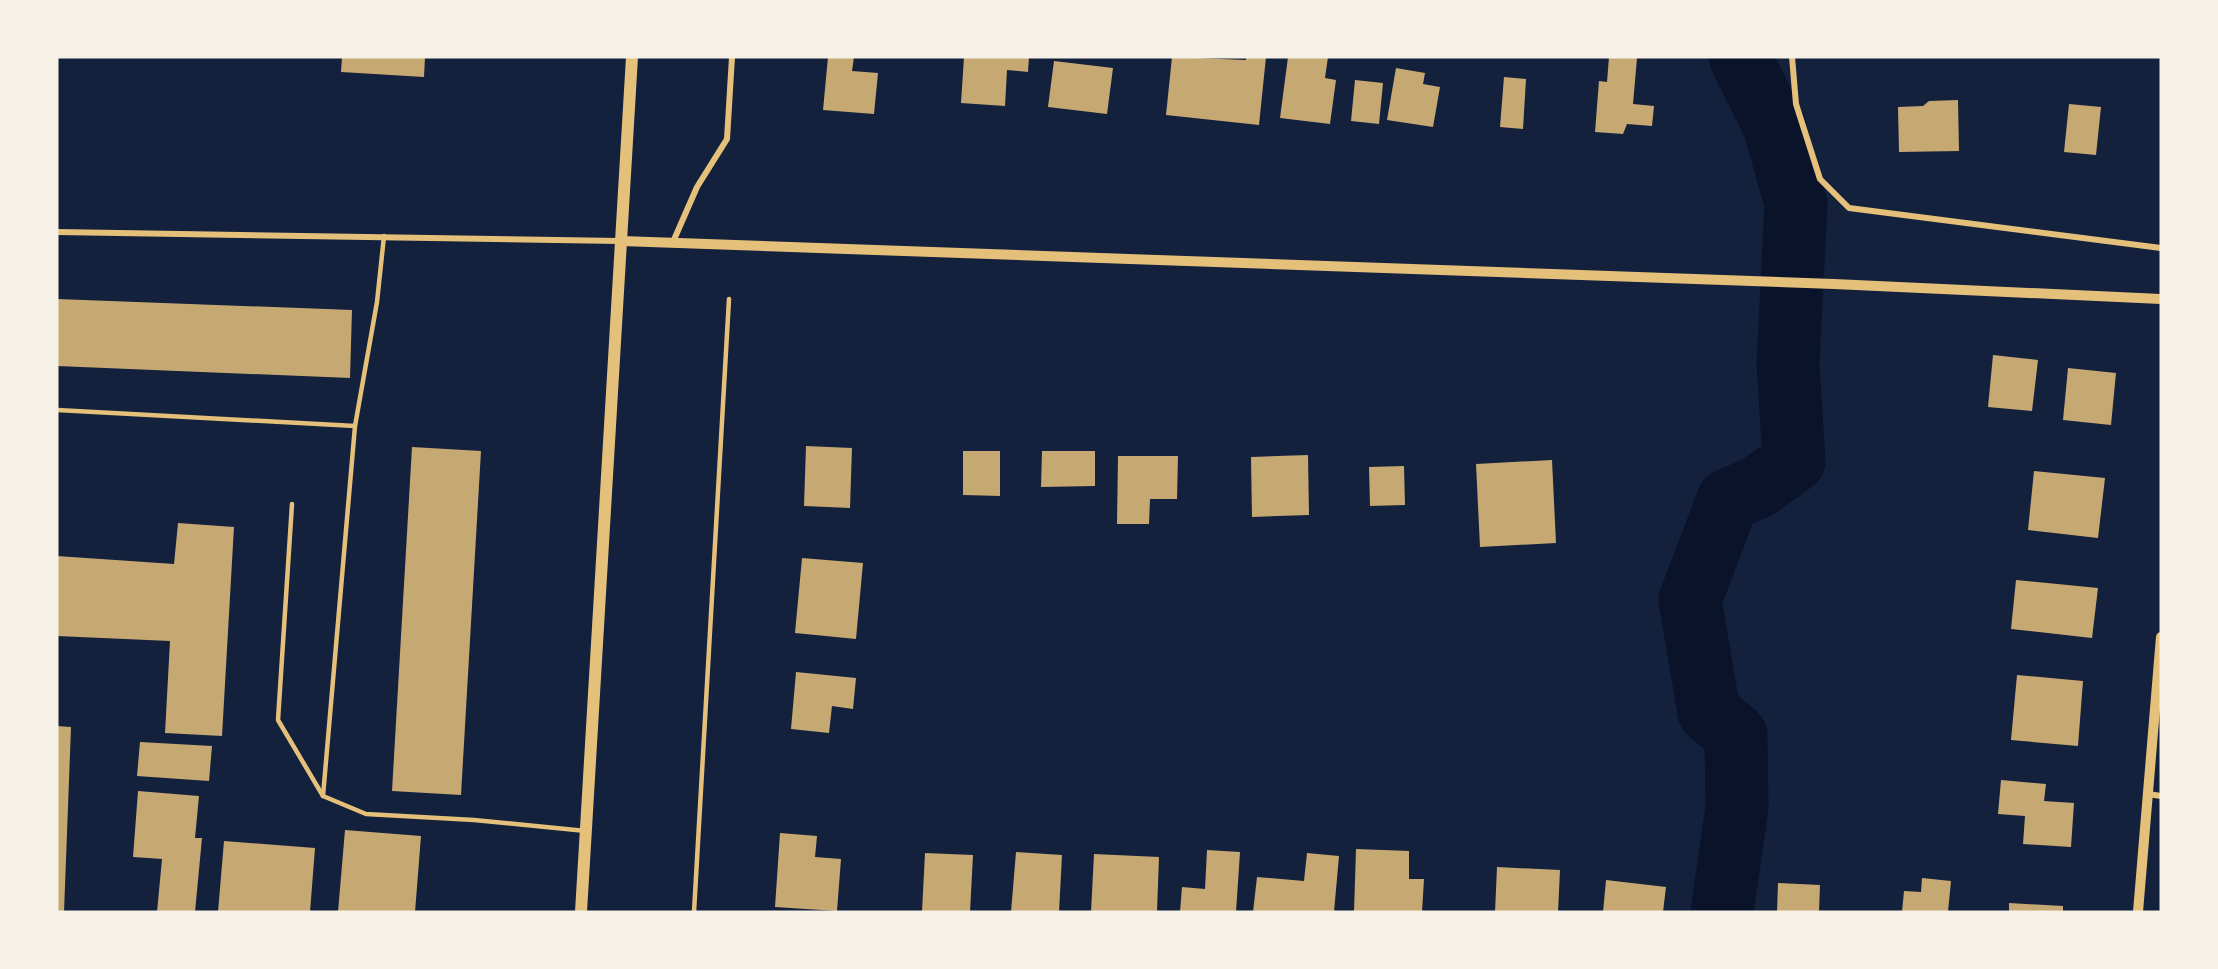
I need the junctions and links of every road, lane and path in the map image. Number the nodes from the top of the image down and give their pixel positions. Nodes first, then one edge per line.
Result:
1 (632, 57) edge
2 (732, 57) edge
3 (1792, 57) edge
4 (57, 232) edge
5 (384, 236) junction
6 (621, 241) junction
7 (673, 243) junction
8 (2161, 248) edge
9 (729, 299) dead end
10 (2161, 299) edge
11 (57, 410) edge
12 (355, 426) junction
13 (292, 504) dead end
14 (2161, 637) edge
15 (2148, 794) junction
16 (323, 796) junction
17 (2161, 796) edge
18 (586, 831) junction
19 (581, 912) edge
20 (694, 912) edge
21 (2138, 912) edge

1 - 6 main road
2 - 7 street
3 - 8 street
4 - 5 street
5 - 6 street
5 - 12 lane
6 - 7 street
6 - 18 main road
7 - 10 street
9 - 20 lane
11 - 12 lane
12 - 16 lane
13 - 16 lane
14 - 15 street
15 - 17 street
15 - 21 street
16 - 18 lane
18 - 19 main road

